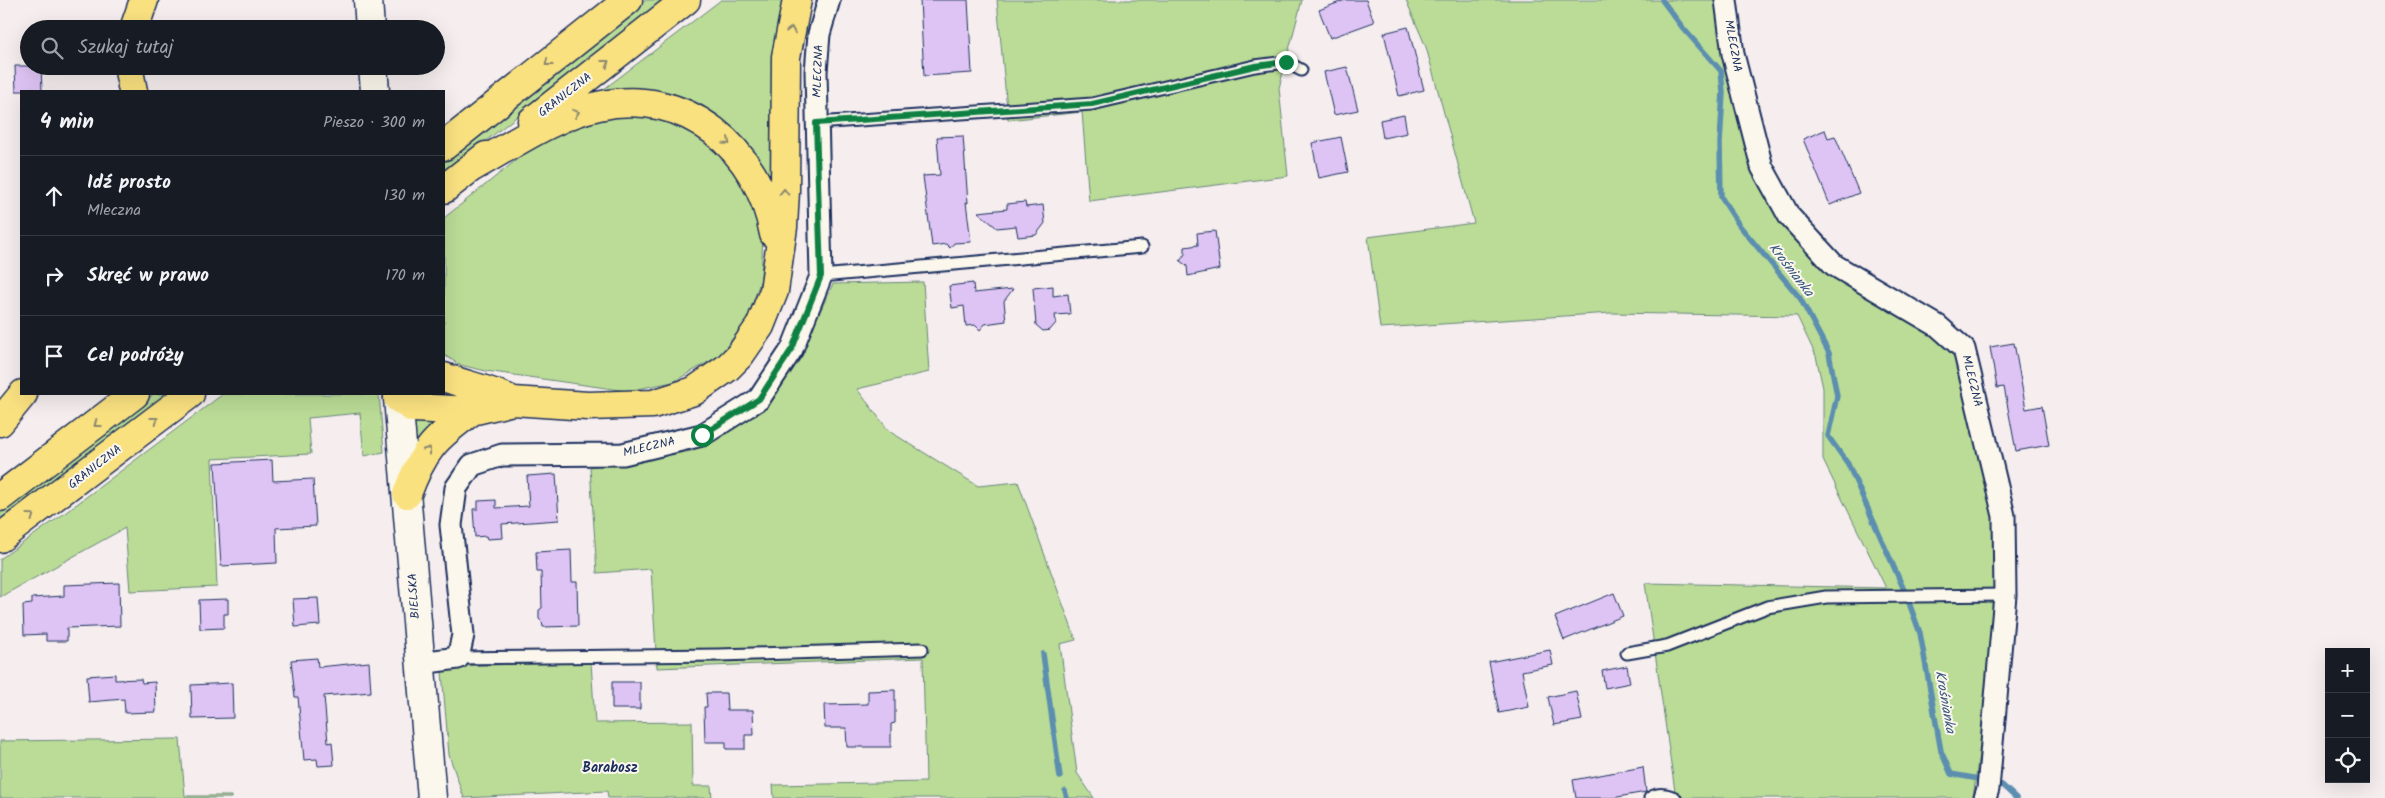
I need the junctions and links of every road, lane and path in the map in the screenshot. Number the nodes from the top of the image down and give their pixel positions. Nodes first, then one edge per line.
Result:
1 (144, 0) edge
2 (368, 0) edge
3 (628, 0) edge
4 (686, 0) edge
5 (797, 0) edge
6 (830, 0) edge
7 (1726, 0) edge
8 (137, 20) edge
9 (369, 20) edge
10 (1301, 70) dead end
11 (125, 75) edge
12 (129, 75) edge
13 (373, 75) edge
14 (122, 90) edge
15 (133, 90) edge
16 (374, 90) edge
17 (816, 123) junction
18 (445, 144) edge
19 (471, 168) junction
20 (445, 188) edge
21 (1142, 247) dead end
22 (776, 275) junction
23 (821, 276) junction
24 (445, 378) edge
25 (445, 388) edge
26 (22, 395) edge
27 (134, 395) edge
28 (189, 395) edge
29 (399, 395) edge
30 (472, 399) junction
31 (0, 422) edge
32 (406, 494) junction
33 (0, 497) edge
34 (0, 538) edge
35 (2005, 595) junction
36 (922, 649) dead end
37 (1627, 653) dead end
38 (458, 658) junction
39 (420, 663) junction
40 (432, 798) edge
41 (1650, 798) edge
42 (1675, 798) edge
43 (1985, 798) edge

1 - 8 highway
2 - 9 street
3 -> 18 highway
19 -> 4 highway, GRANICZNA
22 -> 5 highway
6 - 17 street, MLECZNA
7 - 35 street, MLECZNA
10 - 17 lane
11 - 14 highway
12 - 15 highway
13 - 16 street
17 - 23 street, MLECZNA
19 - 20 highway, GRANICZNA
19 -> 22 highway
21 - 23 lane
22 - 30 highway
23 - 38 street, MLECZNA
24 - 30 highway
25 - 30 highway
26 - 31 highway
27 -> 33 highway
34 -> 28 highway, GRANICZNA
29 - 30 highway
29 - 32 street, BIELSKA
32 -> 30 highway
32 - 39 street, BIELSKA
35 - 37 lane
35 - 43 street, MLECZNA
36 - 38 lane
38 - 39 street
39 - 40 street, BIELSKA
41 - 42 lane

